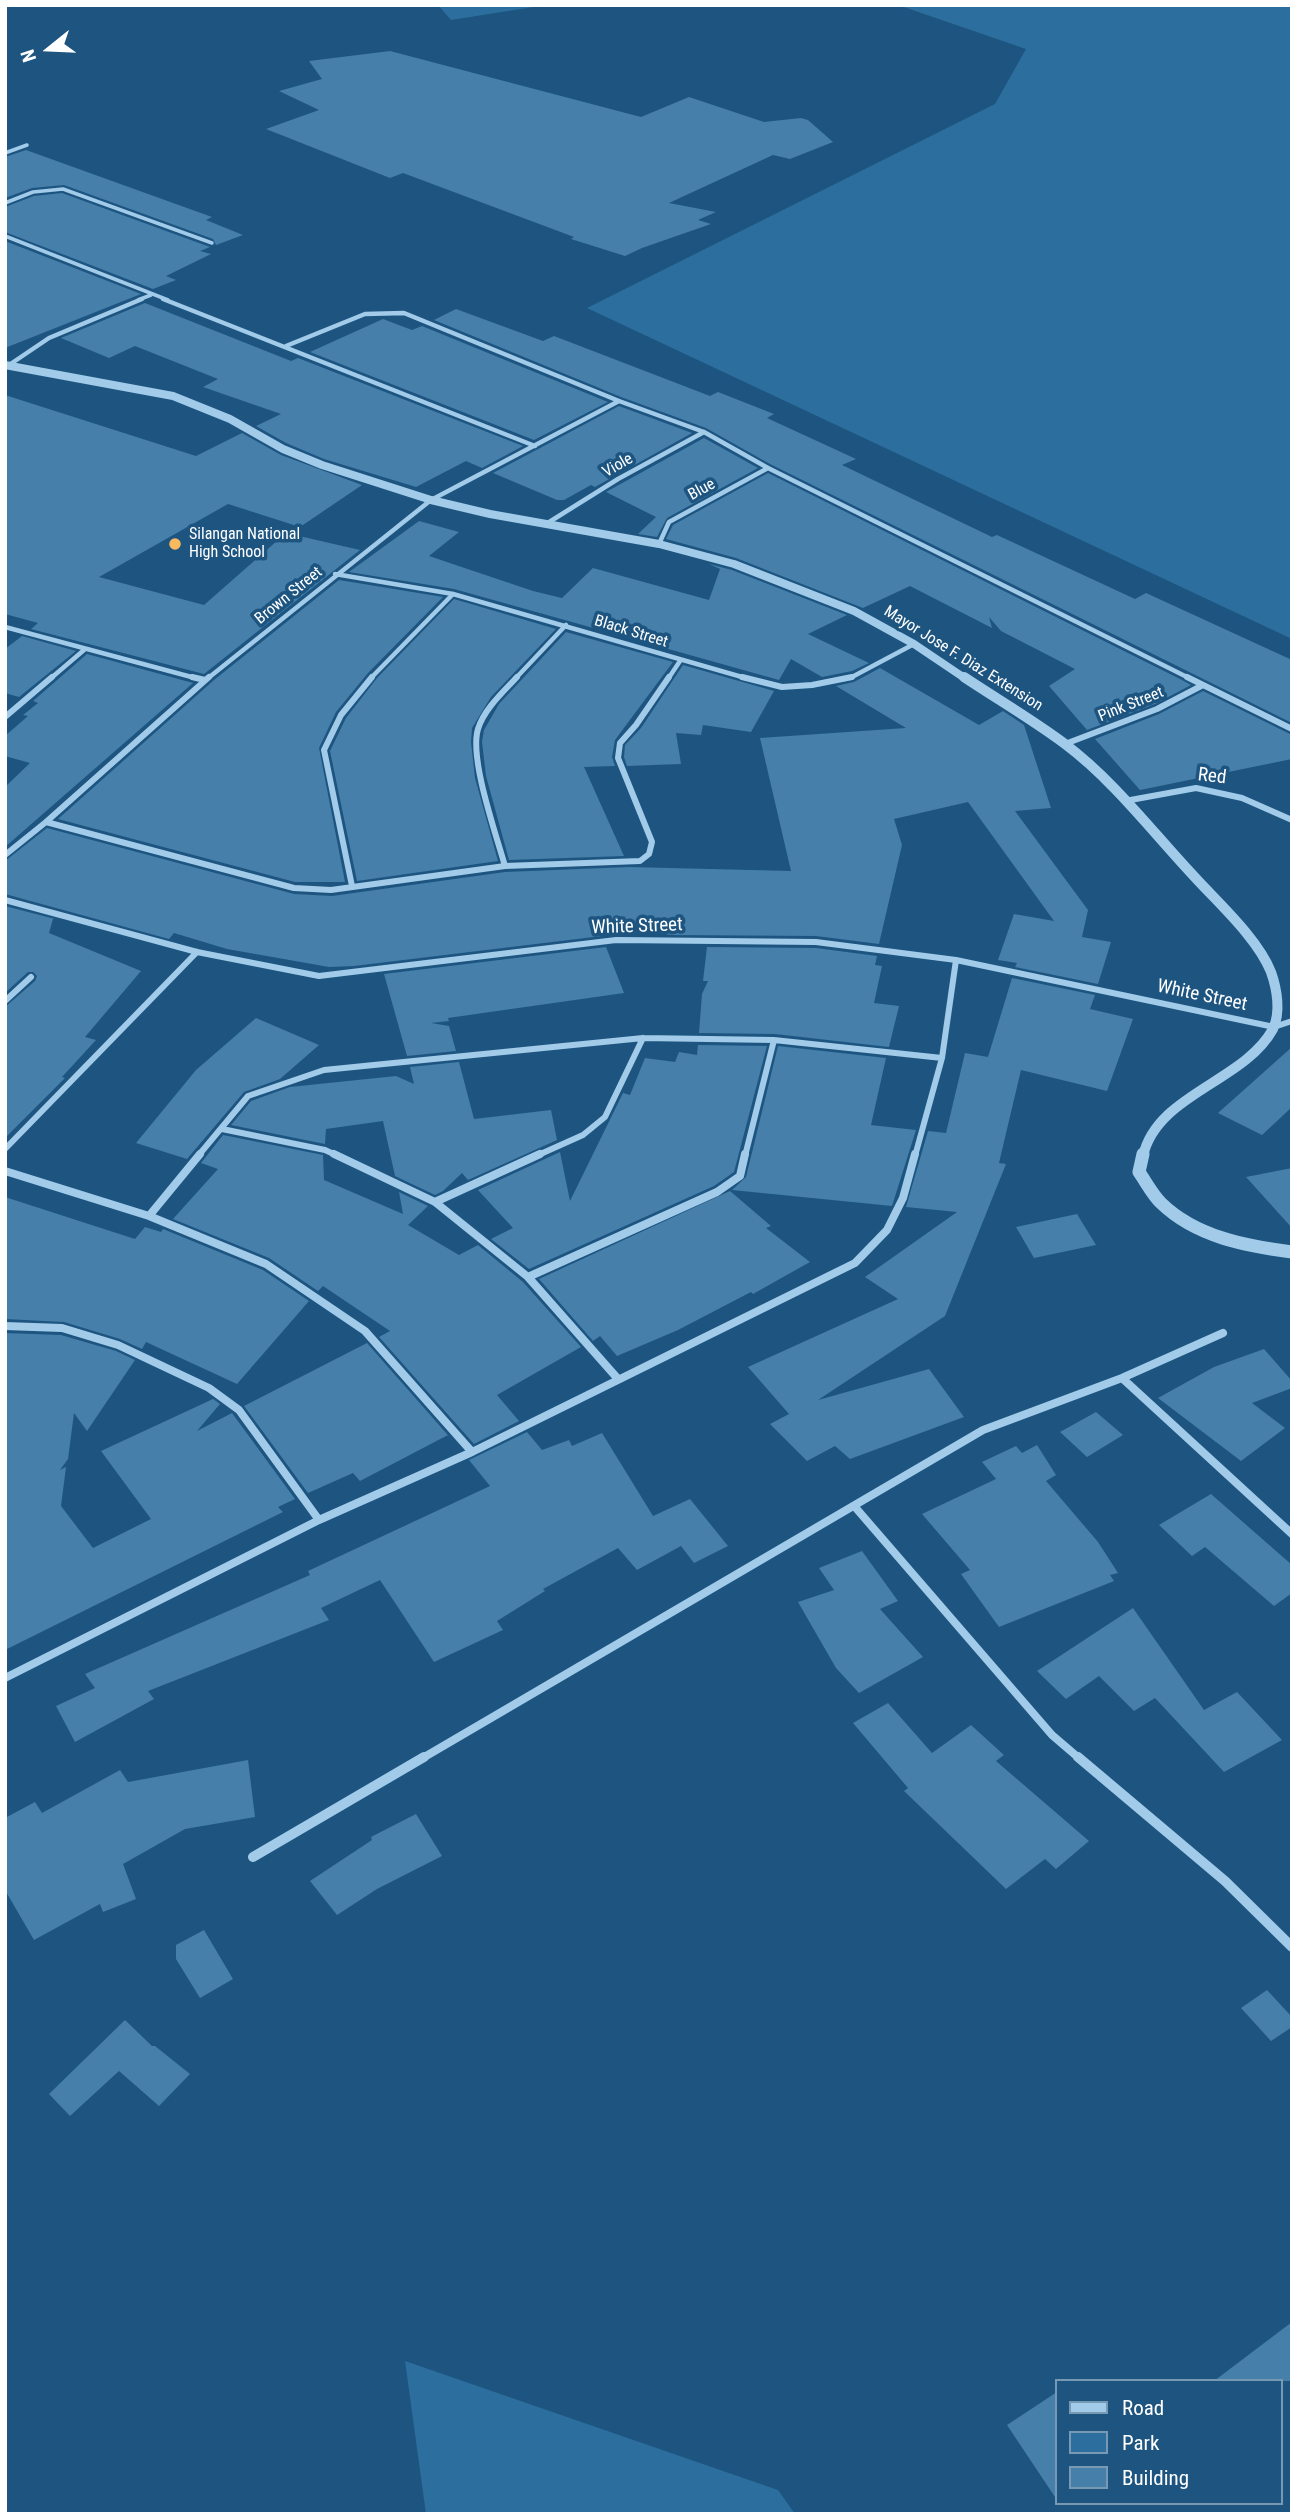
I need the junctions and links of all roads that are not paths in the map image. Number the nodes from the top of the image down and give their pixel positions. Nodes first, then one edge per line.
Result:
1 (27, 145) dead end
2 (5, 153) edge
3 (5, 204) edge
4 (5, 236) edge
5 (212, 243) dead end
6 (151, 295) junction
7 (286, 346) junction
8 (7, 365) edge
9 (619, 401) junction
10 (704, 432) junction
11 (535, 446) junction
12 (768, 468) junction
13 (431, 500) junction
14 (546, 524) junction
15 (659, 544) junction
16 (335, 574) junction
17 (453, 594) junction
18 (566, 625) junction
19 (5, 626) edge
20 (914, 644) junction
21 (84, 650) junction
22 (680, 661) junction
23 (205, 680) junction
24 (1203, 685) junction
25 (5, 717) edge
26 (1292, 729) edge
27 (1065, 744) junction
28 (1125, 801) junction
29 (1292, 820) edge
30 (46, 822) junction
31 (5, 855) edge
32 (505, 866) junction
33 (352, 886) junction
34 (5, 900) edge
35 (197, 952) junction
36 (956, 960) junction
37 (31, 977) dead end
38 (5, 1001) edge
39 (1292, 1021) edge
40 (1274, 1027) junction
41 (643, 1038) junction
42 (774, 1040) junction
43 (942, 1058) junction
44 (222, 1129) junction
45 (5, 1149) edge
46 (5, 1171) edge
47 (435, 1202) junction
48 (149, 1216) junction
49 (1292, 1252) edge
50 (528, 1277) junction
51 (5, 1326) edge
52 (1223, 1334) dead end
53 (1122, 1378) junction
54 (618, 1379) junction
55 (472, 1452) junction
56 (855, 1507) junction
57 (319, 1520) junction
58 (1292, 1534) edge
59 (5, 1678) edge
60 (253, 1857) dead end
61 (1292, 1947) edge

1 - 2 street
3 - 5 street
4 - 6 street
6 - 7 street
6 - 8 street
7 - 9 street
7 - 11 street
8 - 13 street, Mayor Jose F. Diaz Extension
9 - 10 street
9 - 11 street, Brown Street
10 - 12 street
10 - 14 street, Viole
11 - 13 street, Brown Street
12 - 15 street, Blue
12 - 24 street
13 - 14 street, Mayor Jose F. Diaz Extension
13 - 16 street, Brown Street
14 - 15 street, Mayor Jose F. Diaz Extension
15 - 20 street, Mayor Jose F. Diaz Extension
16 - 17 street, Black Street
16 - 23 street, Brown Street
17 - 18 street, Black Street
17 - 33 street
18 - 22 street, Black Street
18 - 32 street
19 - 21 street
20 - 22 street, Black Street
20 - 27 street, Mayor Jose F. Diaz Extension
21 - 23 street
21 - 25 street
22 - 32 street
23 - 30 street, Brown Street
24 - 26 street
24 - 27 street, Pink Street
27 - 28 street, Mayor Jose F. Diaz Extension
28 - 29 street, Red
28 - 40 street, Mayor Jose F. Diaz Extension
30 - 31 street, Brown Street
30 - 33 street
32 - 33 street
34 - 35 street, White Street
35 - 36 street, White Street
35 - 45 street
36 - 40 street, White Street
36 - 43 street
37 - 38 street
39 - 40 street
40 - 49 street
41 - 42 street
41 - 44 street
41 - 47 street
42 - 43 street
42 - 50 street
43 - 54 street
44 - 47 street
44 - 48 street
46 - 48 street
47 - 50 street
48 - 55 street
50 - 54 street
51 - 57 street
52 - 53 street
53 - 56 street
53 - 58 street
54 - 55 street
55 - 57 street
56 - 60 street
56 - 61 street
57 - 59 street

